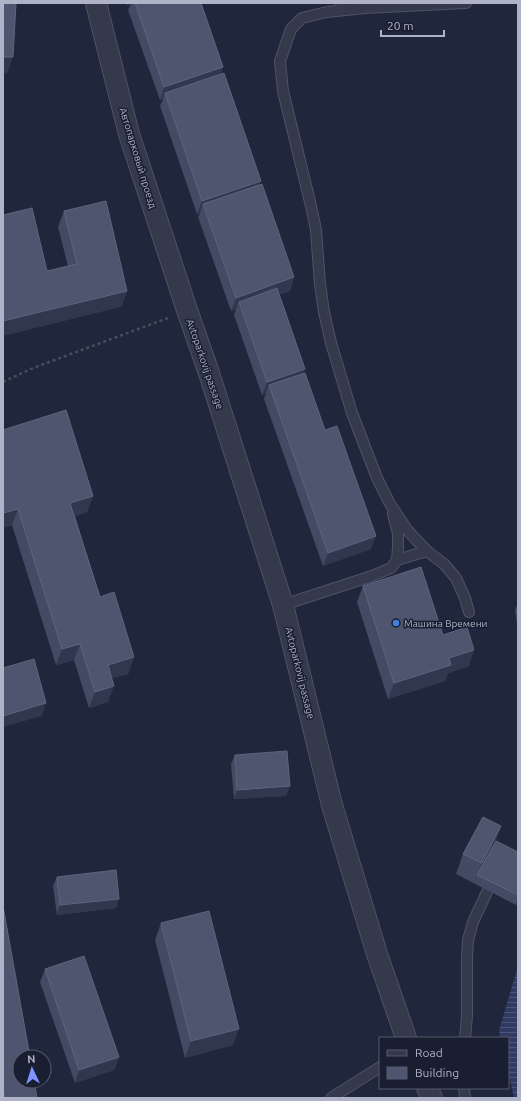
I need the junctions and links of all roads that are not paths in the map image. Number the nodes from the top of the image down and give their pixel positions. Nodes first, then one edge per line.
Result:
1 (96, 3) edge
2 (340, 3) edge
3 (466, 3) edge
4 (365, 8) junction
5 (187, 310) joint
6 (390, 504) junction
7 (427, 551) junction
8 (397, 560) junction
9 (283, 605) junction
10 (469, 612) dead end
11 (487, 892) dead end
12 (406, 1037) edge
13 (465, 1037) edge
14 (379, 1068) edge
15 (330, 1098) edge

1 - 5 street, Автопарковый проезд
2 - 4 lane
3 - 4 lane
4 - 6 lane
5 - 9 street, Avtoparkovij passage
6 - 7 lane
6 - 8 lane
7 - 8 lane
7 - 10 lane
8 - 9 lane
9 - 12 street, Avtoparkovij passage
11 - 13 lane
14 - 15 lane

